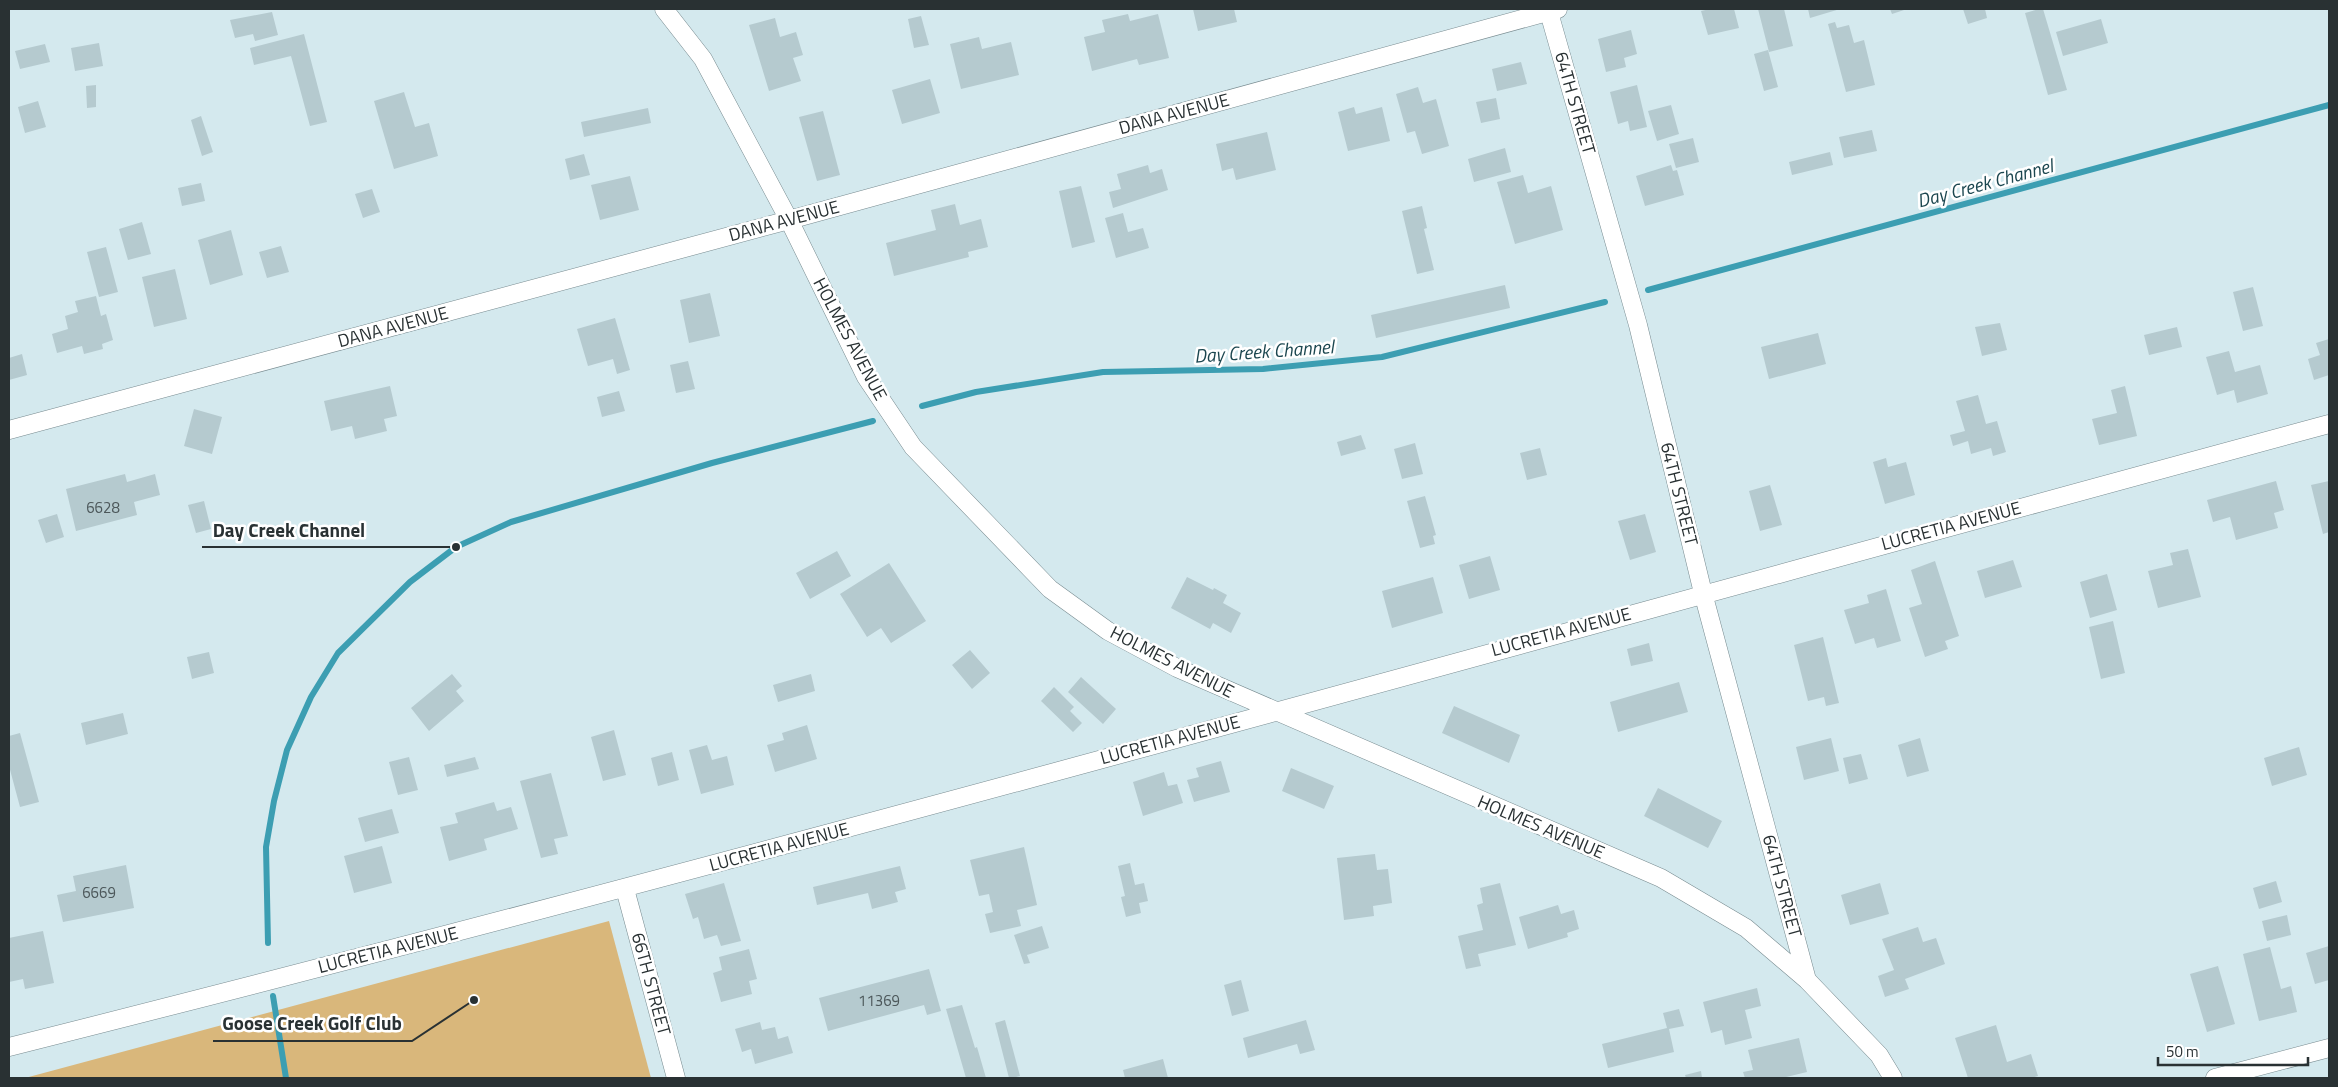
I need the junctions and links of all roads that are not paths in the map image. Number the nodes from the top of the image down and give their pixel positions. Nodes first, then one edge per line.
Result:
1 (664, 9) edge
2 (1552, 10) edge
3 (789, 220) junction
4 (2329, 424) edge
5 (9, 430) edge
6 (1703, 593) junction
7 (1273, 711) junction
8 (625, 889) junction
9 (1807, 980) junction
10 (9, 1047) edge
11 (2329, 1048) edge
12 (676, 1078) edge
13 (1894, 1078) edge
14 (2215, 1078) edge

1 - 3 street, HOLMES AVENUE
2 - 3 street, DANA AVENUE
2 - 6 street, 64TH STREET
3 - 5 street, DANA AVENUE
3 - 7 street, HOLMES AVENUE
4 - 6 street, LUCRETIA AVENUE
6 - 7 street, LUCRETIA AVENUE
6 - 9 street, 64TH STREET
7 - 8 street, LUCRETIA AVENUE
7 - 9 street, HOLMES AVENUE
8 - 10 street, LUCRETIA AVENUE
8 - 12 street, 66TH STREET
9 - 13 street, HOLMES AVENUE
11 - 14 street

